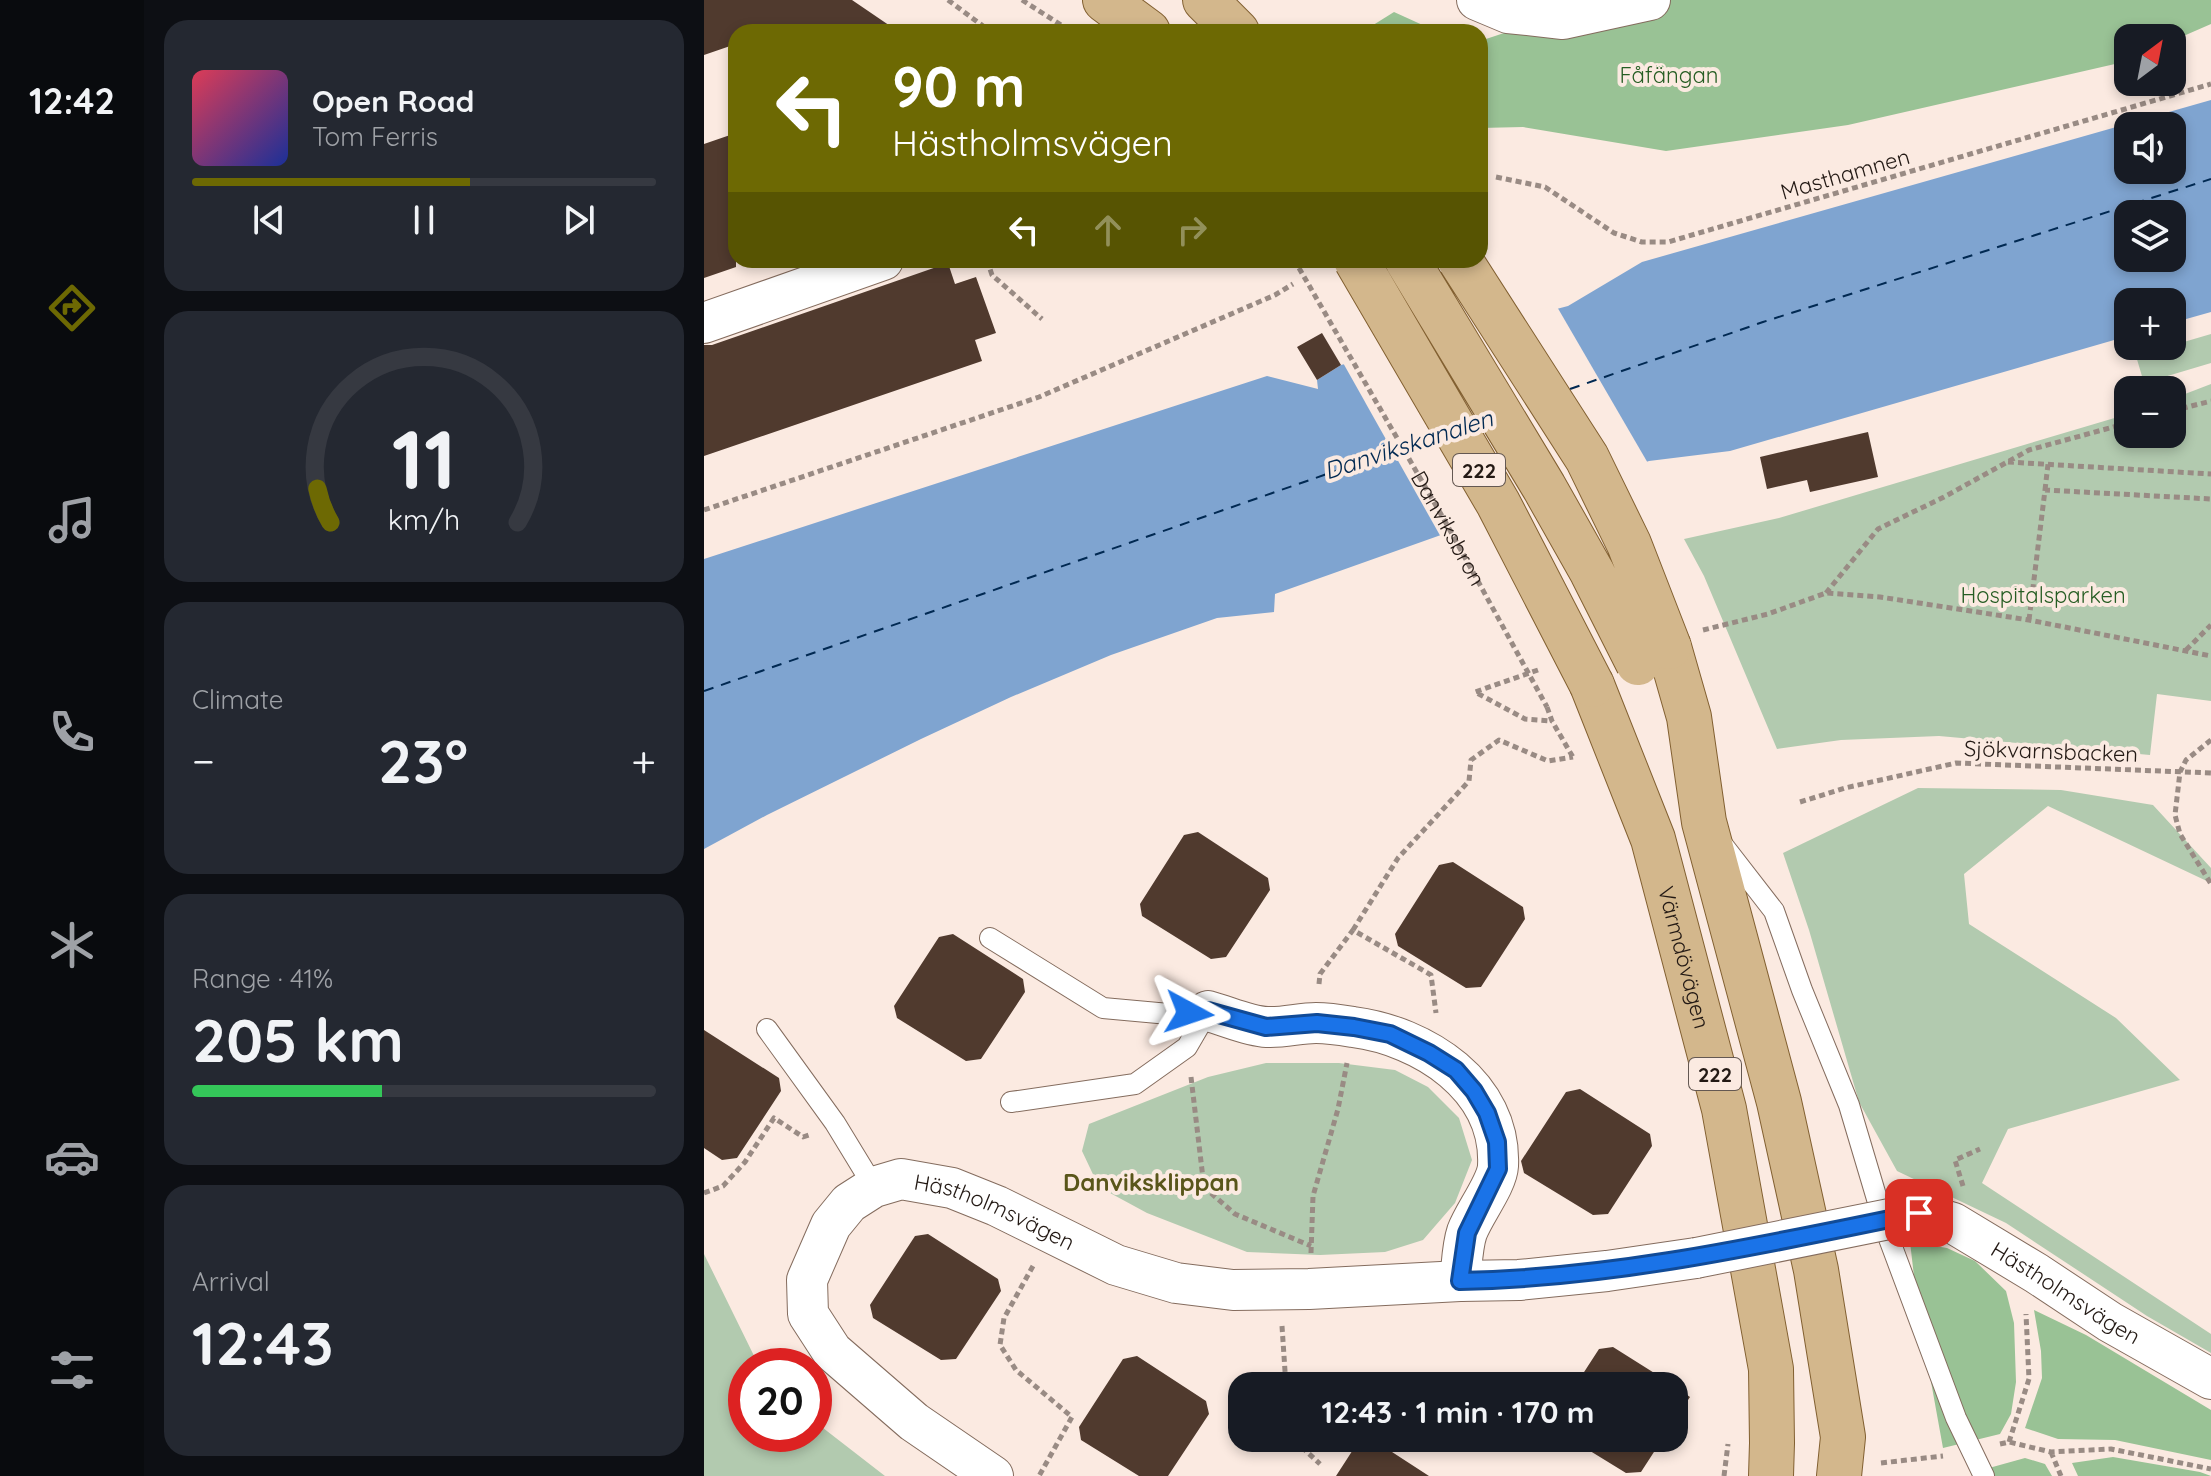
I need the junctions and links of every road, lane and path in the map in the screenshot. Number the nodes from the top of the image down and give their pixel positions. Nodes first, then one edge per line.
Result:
1 (948, 0) edge
2 (1022, 0) edge
3 (1105, 0) edge
4 (1205, 0) edge
5 (1477, 0) edge
6 (1650, 0) edge
7 (980, 24) edge
8 (1060, 24) edge
9 (1137, 24) edge
10 (1229, 24) edge
11 (2211, 84) edge
12 (1496, 177) dead end
13 (860, 268) edge
14 (990, 268) edge
15 (1299, 268) edge
16 (1361, 268) edge
17 (1412, 268) edge
18 (1465, 268) edge
19 (1293, 284) dead end
20 (1042, 319) dead end
21 (704, 323) edge
22 (2211, 401) edge
23 (2186, 407) edge
24 (2114, 427) edge
25 (2008, 462) junction
26 (2048, 464) junction
27 (2211, 474) edge
28 (2045, 490) junction
29 (2211, 499) edge
30 (704, 510) edge
31 (2029, 620) junction
32 (2211, 625) edge
33 (2186, 651) junction
34 (1654, 655) junction
35 (2211, 656) edge
36 (1545, 668) dead end
37 (1552, 721) junction
38 (2211, 740) edge
39 (1573, 757) junction
40 (1579, 770) dead end
41 (2180, 772) junction
42 (2211, 773) edge
43 (1800, 802) dead end
44 (1704, 822) junction
45 (2211, 884) edge
46 (1353, 930) junction
47 (990, 938) dead end
48 (1208, 1011) junction
49 (1336, 1025) junction
50 (767, 1029) dead end
51 (1187, 1047) junction
52 (1429, 1053) junction
53 (1011, 1102) dead end
54 (803, 1137) dead end
55 (874, 1187) junction
56 (704, 1193) edge
57 (1051, 1233) junction
58 (1311, 1246) junction
59 (1460, 1281) junction
60 (1294, 1289) junction
61 (2025, 1309) dead end
62 (1287, 1372) edge
63 (2211, 1379) edge
64 (1729, 1436) dead end
65 (2009, 1442) junction
66 (1307, 1452) edge
67 (1972, 1452) junction
68 (2051, 1452) junction
69 (1320, 1464) dead end
70 (2211, 1469) edge
71 (993, 1476) edge
72 (1039, 1476) edge
73 (1724, 1476) edge
74 (1771, 1476) edge
75 (1839, 1476) edge
76 (1878, 1476) edge
77 (1984, 1476) edge
78 (2061, 1476) edge

1 - 7 path
2 - 8 path
3 - 9 main road
4 - 10 main road
5 - 6 street
11 - 12 path, Masthamnen
13 - 21 street
14 - 20 path
15 - 37 path, Danviksbron, bridge
16 - 74 main road, Värmdövägen / 222, bridge
17 - 34 main road, 222, bridge
18 - 34 main road, bridge
19 - 30 path
22 - 23 path
24 - 25 path
25 - 26 path
25 - 31 path
26 - 27 path
26 - 28 path
28 - 29 path
28 - 31 path
31 - 33 path
32 - 33 path
33 - 35 path
34 - 44 main road, 222
36 - 37 path
37 - 39 path, Danviksbron
38 - 41 path
39 - 40 path, Danviksbron
39 - 46 path
41 - 42 path, Sjökvarnsbacken
41 - 43 path, Sjökvarnsbacken
41 - 45 path
44 - 67 lane
44 - 75 main road, 222
46 - 49 path
46 - 52 path
47 - 48 lane
48 - 49 street
48 - 51 lane
49 - 52 street
49 - 58 path
50 - 55 lane
51 - 53 lane
51 - 58 path
52 - 59 street
54 - 56 path
55 - 57 street, Hästholmsvägen
55 - 71 street, Hästholmsvägen
57 - 60 street, Hästholmsvägen
57 - 72 path
58 - 60 path
59 - 60 street, Hästholmsvägen
59 - 63 street, Hästholmsvägen, bridge
60 - 62 path
61 - 65 path
64 - 73 path
65 - 67 path
65 - 68 path
66 - 69 path
67 - 76 path
67 - 77 lane
68 - 70 path
68 - 78 path

